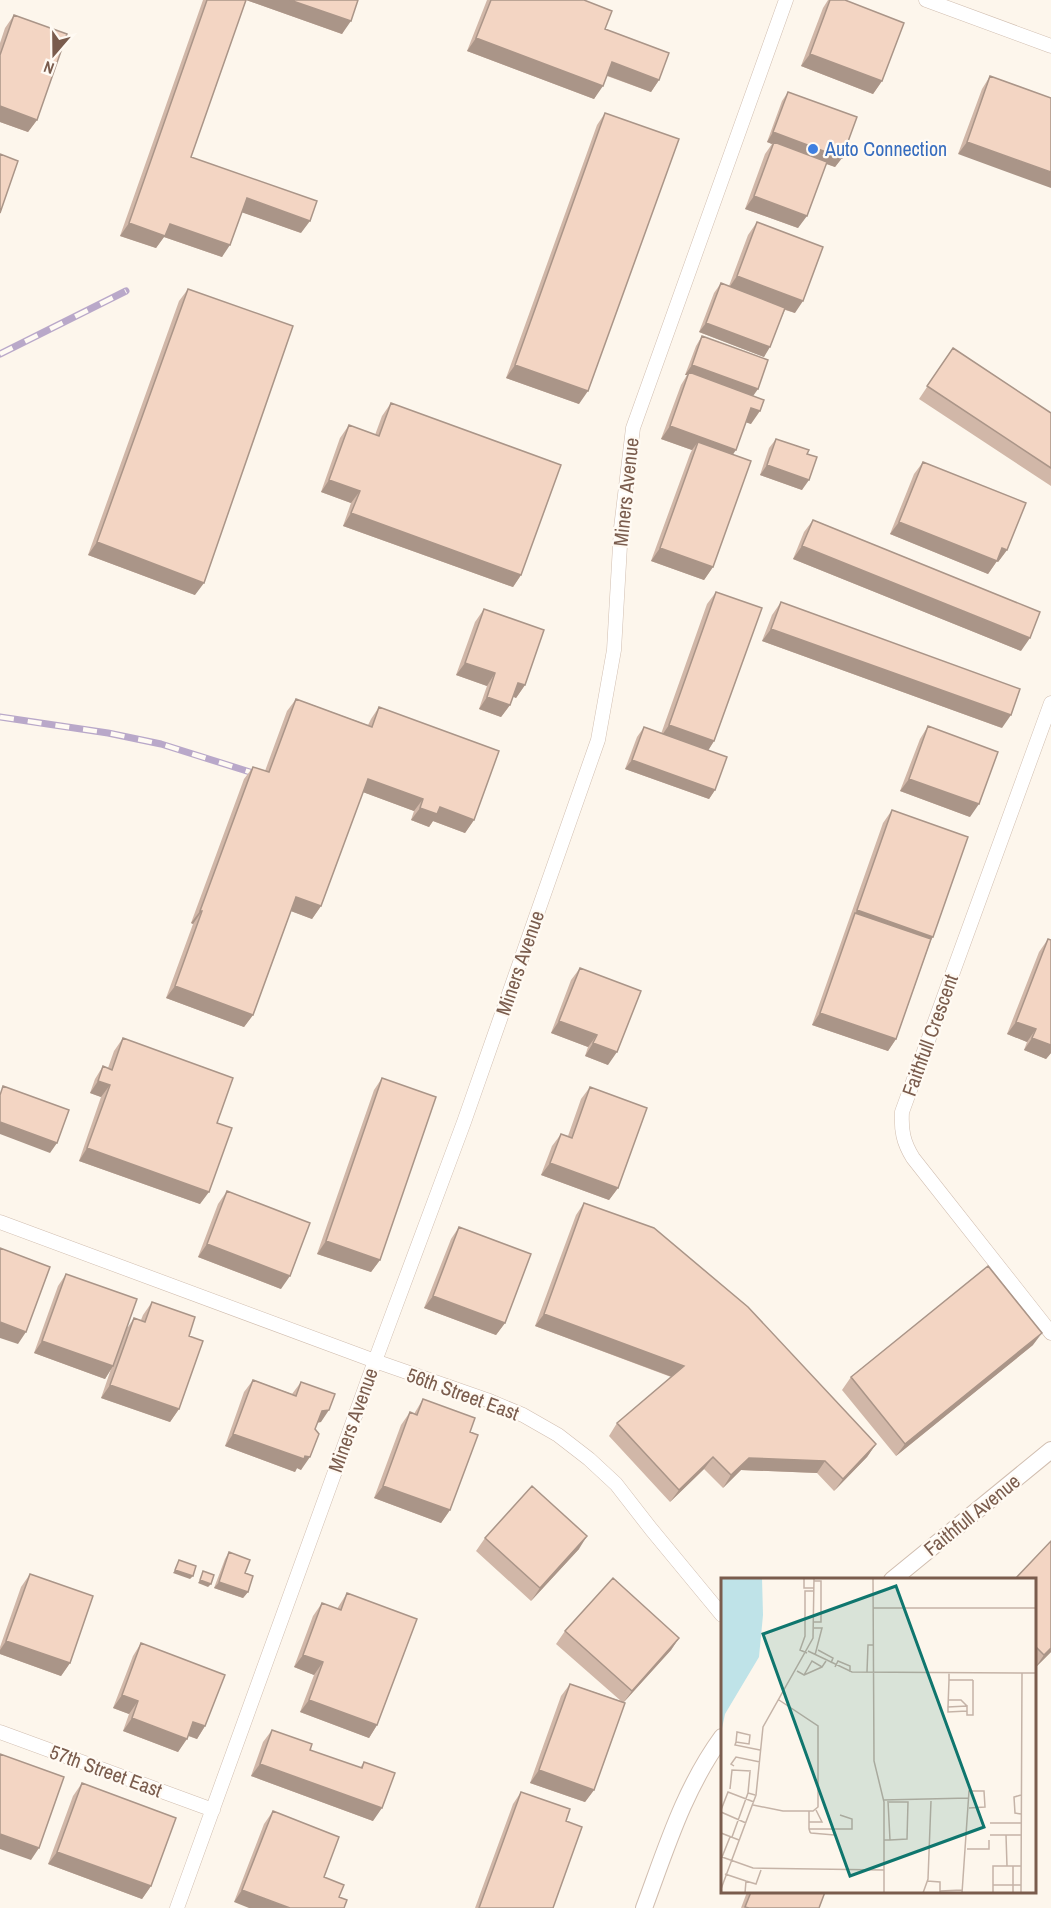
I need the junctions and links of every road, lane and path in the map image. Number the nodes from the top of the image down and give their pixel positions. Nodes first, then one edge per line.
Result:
1 (786, 0) edge
2 (926, 0) edge
3 (1051, 46) edge
4 (1051, 703) edge
5 (0, 1222) edge
6 (1051, 1333) edge
7 (375, 1361) junction
8 (1051, 1450) edge
9 (894, 1578) edge
10 (721, 1614) edge
11 (0, 1732) edge
12 (721, 1740) edge
13 (213, 1810) junction
14 (177, 1908) edge
15 (644, 1908) edge

1 - 7 street, Miners Avenue
2 - 3 street
4 - 6 street, Faithfull Crescent
5 - 7 street, 56th Street East
7 - 10 street, 56th Street East
7 - 13 street, Miners Avenue
8 - 9 street, Faithfull Avenue
11 - 13 street, 57th Street East
12 - 15 street
13 - 14 street, Miners Avenue

